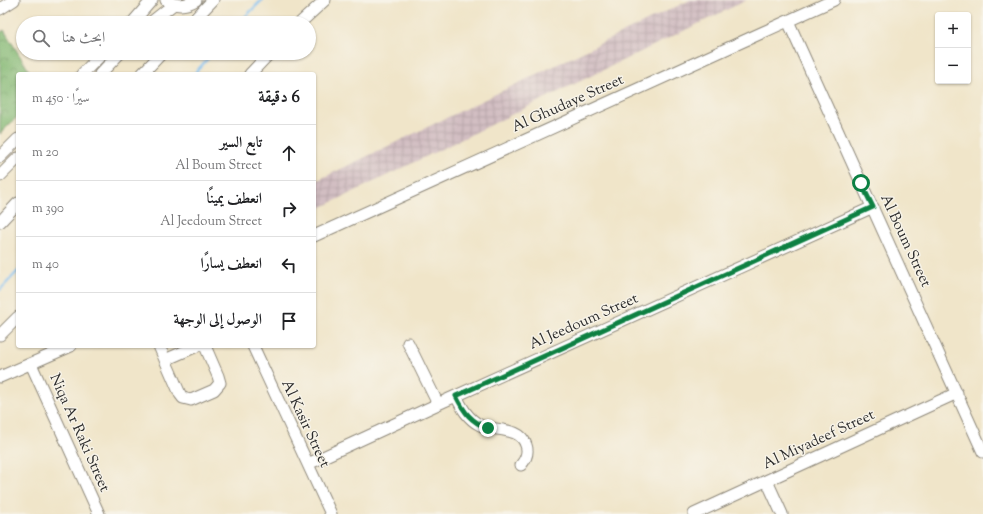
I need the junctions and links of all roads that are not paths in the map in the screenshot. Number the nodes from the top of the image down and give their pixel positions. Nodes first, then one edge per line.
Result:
1 (14, 0) edge
2 (152, 0) edge
3 (196, 0) edge
4 (213, 0) edge
5 (325, 0) edge
6 (834, 0) edge
7 (170, 2) edge
8 (0, 9) edge
9 (138, 16) edge
10 (157, 16) edge
11 (198, 16) edge
12 (308, 16) edge
13 (788, 21) junction
14 (96, 60) edge
15 (113, 60) edge
16 (155, 60) edge
17 (263, 60) edge
18 (84, 72) edge
19 (102, 72) edge
20 (144, 72) edge
21 (252, 72) edge
22 (16, 141) edge
23 (0, 157) edge
24 (16, 160) edge
25 (0, 176) edge
26 (16, 205) edge
27 (873, 207) junction
28 (0, 222) edge
29 (316, 235) edge
30 (16, 319) edge
31 (0, 335) edge
32 (408, 343) dead end
33 (67, 348) edge
34 (160, 348) edge
35 (192, 348) edge
36 (206, 348) edge
37 (254, 348) edge
38 (165, 360) junction
39 (31, 364) junction
40 (0, 377) edge
41 (957, 393) junction
42 (456, 396) junction
43 (438, 404) junction
44 (983, 452) edge
45 (308, 464) junction
46 (521, 465) dead end
47 (767, 481) junction
48 (99, 514) edge
49 (331, 514) edge
50 (694, 514) edge
51 (782, 514) edge

1 - 8 street
2 - 9 street
3 - 7 street
4 - 11 street
5 - 12 street
6 - 13 street, Al Ghudaye Street
7 - 10 street
13 - 27 street, Al Boum Street
13 - 29 street, Al Ghudaye Street
14 - 18 street
15 - 19 street
16 - 20 street
17 - 21 street
22 - 23 street
24 - 25 street
26 - 28 street
27 - 41 street, Al Boum Street
27 - 42 street, Al Jeedoum Street
30 - 31 street
32 - 43 street
33 - 39 street
34 - 38 street
35 - 38 street
36 - 38 street
37 - 45 street, Al Kasir Street
39 - 40 street
39 - 48 street, Niqa Ar Raki Street
41 - 44 street, Al Boum Street
41 - 47 street, Al Miyadeef Street
42 - 43 street, Al Jeedoum Street
42 - 46 street
43 - 45 street, Al Jeedoum Street
45 - 49 street, Al Kasir Street
47 - 50 street, Al Miyadeef Street
47 - 51 street

